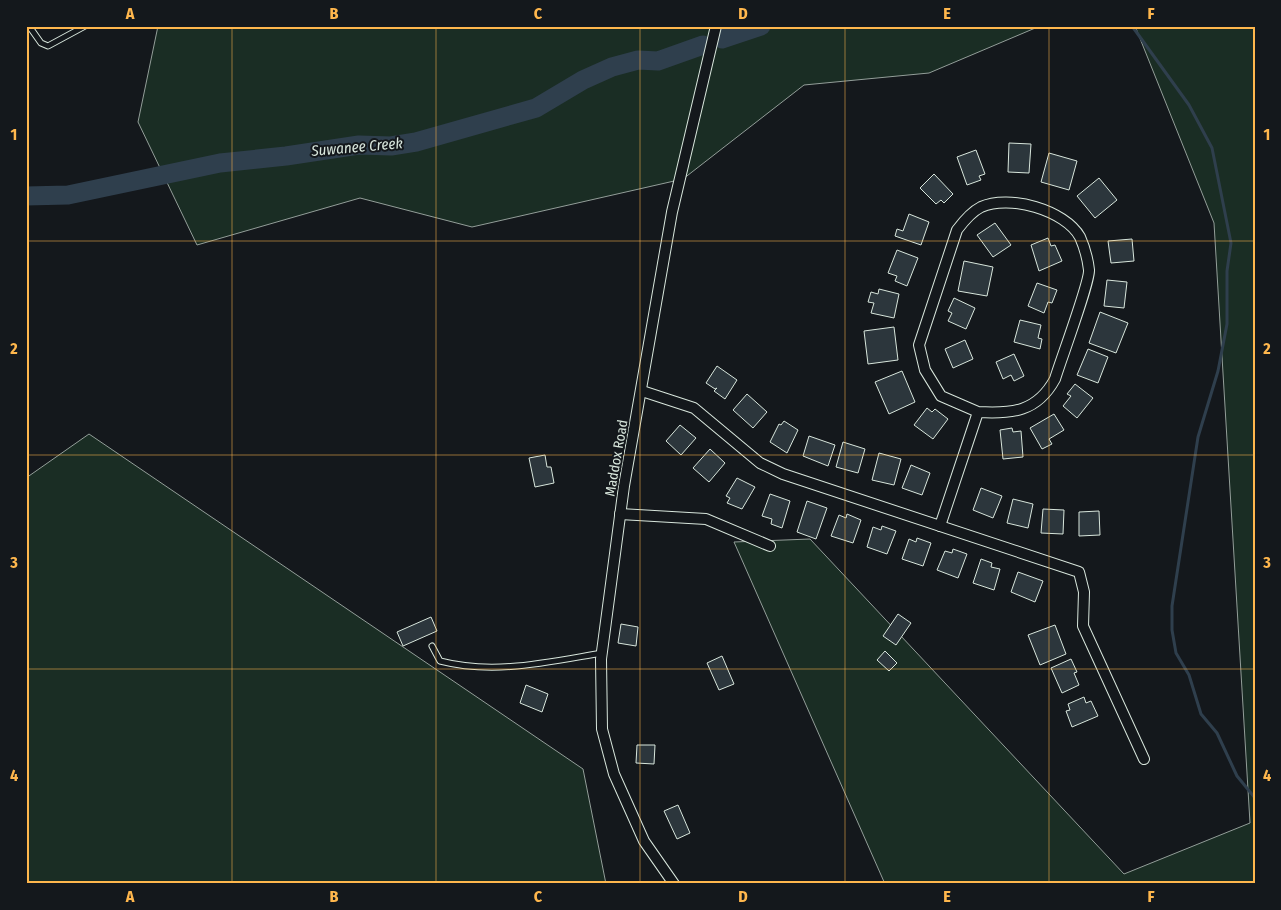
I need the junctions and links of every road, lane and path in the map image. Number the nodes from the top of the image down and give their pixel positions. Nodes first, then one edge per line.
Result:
1 (29, 26) edge
2 (85, 26) edge
3 (716, 26) edge
4 (642, 391) junction
5 (978, 412) junction
6 (620, 514) junction
7 (940, 526) junction
8 (770, 546) dead end
9 (432, 646) dead end
10 (602, 653) junction
11 (1144, 759) dead end
12 (674, 884) edge

1 - 2 lane
3 - 4 street, Maddox Road
4 - 6 street, Maddox Road
4 - 7 street
5 - 5 street
5 - 7 street
6 - 8 street
6 - 10 street, Maddox Road
7 - 11 street
9 - 10 lane
10 - 12 street, Maddox Road

